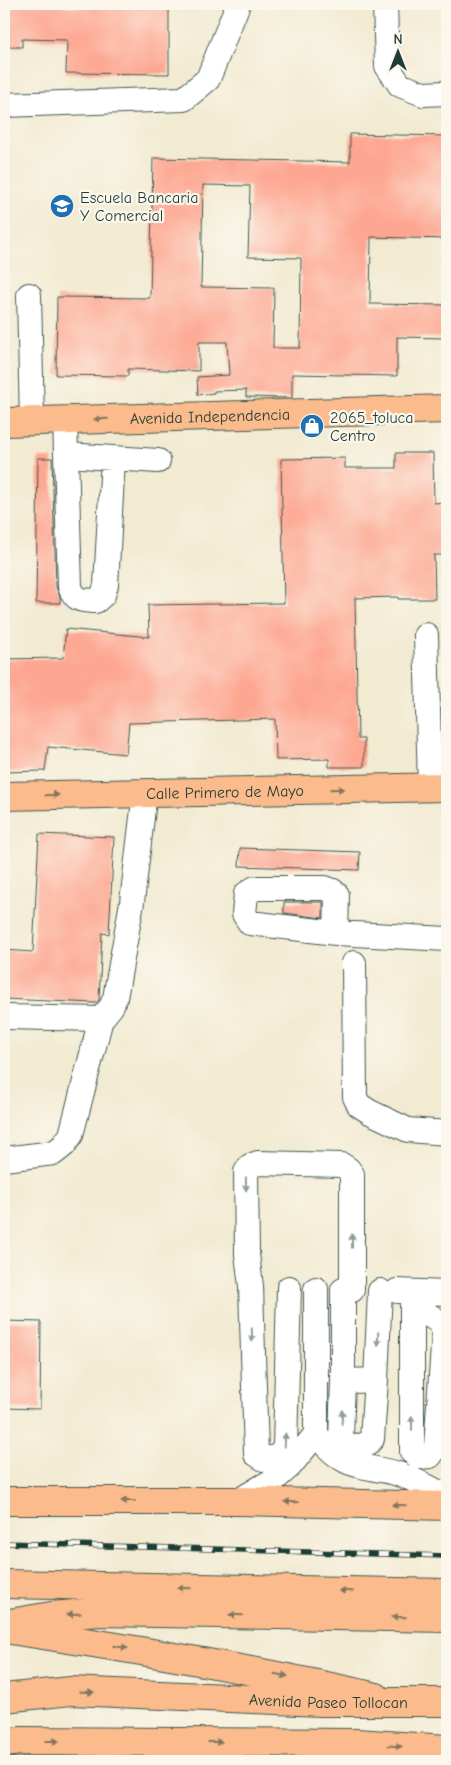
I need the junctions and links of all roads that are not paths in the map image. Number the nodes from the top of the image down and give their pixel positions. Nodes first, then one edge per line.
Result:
1 (238, 4) edge
2 (385, 4) edge
3 (447, 94) edge
4 (4, 105) edge
5 (29, 295) dead end
6 (447, 410) edge
7 (65, 420) junction
8 (32, 421) junction
9 (4, 422) edge
10 (67, 456) junction
11 (113, 459) junction
12 (158, 461) dead end
13 (426, 635) dead end
14 (439, 787) edge
15 (145, 792) junction
16 (4, 796) edge
17 (336, 933) dead end
18 (447, 939) edge
19 (354, 963) dead end
20 (4, 1017) edge
21 (100, 1019) junction
22 (447, 1133) edge
23 (4, 1159) edge
24 (251, 1286) junction
25 (289, 1288) junction
26 (316, 1289) junction
27 (348, 1290) junction
28 (380, 1291) junction
29 (447, 1293) edge
30 (412, 1298) junction
31 (376, 1380) junction
32 (343, 1382) junction
33 (316, 1434) junction
34 (447, 1497) edge
35 (4, 1501) edge
36 (238, 1501) junction
37 (447, 1506) edge
38 (4, 1584) edge
39 (447, 1593) edge
40 (447, 1618) edge
41 (4, 1624) edge
42 (4, 1629) edge
43 (4, 1698) edge
44 (401, 1702) junction
45 (447, 1702) edge
46 (4, 1743) edge
47 (447, 1748) edge
48 (356, 1752) edge

1 - 4 lane
2 - 3 lane
5 - 8 lane
6 -> 7 main road, Avenida Independencia
7 - 8 main road, Avenida Independencia
7 - 10 lane
8 - 9 main road, Avenida Independencia
10 - 11 lane
10 - 11 lane
11 - 12 lane
13 - 14 lane
15 -> 14 main road, Calle Primero de Mayo
16 -> 15 main road, Calle Primero de Mayo
15 - 21 lane
17 - 18 lane
19 - 22 lane
20 - 21 lane
21 - 23 lane
24 - 25 lane
24 -> 25 lane
27 -> 24 lane
25 - 26 lane
26 - 27 lane
26 - 33 lane
27 - 28 lane
27 - 32 lane
28 - 30 lane
28 -> 31 lane
29 - 30 lane
30 -> 30 lane
31 - 32 lane
31 -> 32 lane
33 - 34 lane
33 - 36 lane
36 -> 35 main road
37 -> 36 main road
39 -> 38 main road
40 -> 41 main road
42 -> 44 main road, Avenida Paseo Tollocan
43 -> 44 main road, Avenida Paseo Tollocan
44 - 45 main road
46 -> 48 main road
48 -> 47 main road

